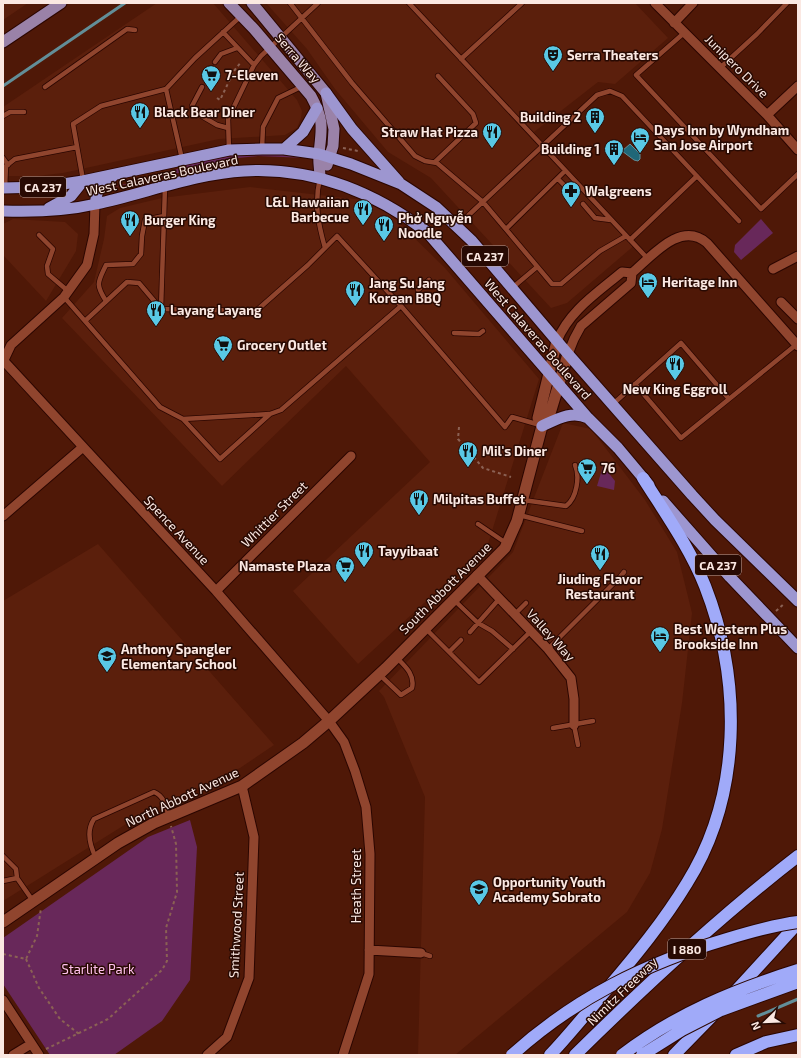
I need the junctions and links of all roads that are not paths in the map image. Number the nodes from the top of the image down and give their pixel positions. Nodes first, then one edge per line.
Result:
1 (61, 3) edge
2 (229, 3) edge
3 (252, 3) edge
4 (290, 3) edge
5 (318, 3) edge
6 (409, 3) edge
7 (522, 3) edge
8 (655, 3) edge
9 (693, 3) edge
10 (787, 3) edge
11 (241, 16) junction
12 (303, 18) junction
13 (674, 23) junction
14 (135, 30) dead end
15 (223, 32) junction
16 (684, 32) junction
17 (281, 39) junction
18 (4, 40) edge
19 (237, 48) junction
20 (270, 48) junction
21 (461, 59) junction
22 (215, 62) dead end
23 (254, 65) junction
24 (720, 68) junction
25 (438, 76) dead end
26 (304, 85) junction
27 (798, 86) edge
28 (45, 87) dead end
29 (202, 87) dead end
30 (166, 89) junction
31 (326, 93) junction
32 (317, 108) junction
33 (24, 112) dead end
34 (767, 115) junction
35 (3, 116) edge
36 (228, 128) junction
37 (542, 146) junction
38 (76, 147) junction
39 (262, 149) junction
40 (284, 149) junction
41 (229, 150) junction
42 (798, 150) edge
43 (319, 154) junction
44 (330, 157) junction
45 (3, 158) edge
46 (182, 160) junction
47 (435, 162) junction
48 (8, 165) junction
49 (566, 171) junction
50 (798, 174) edge
51 (113, 176) junction
52 (697, 176) junction
53 (320, 178) junction
54 (558, 179) junction
55 (83, 182) junction
56 (401, 184) junction
57 (165, 187) junction
58 (4, 188) edge
59 (574, 195) dead end
60 (483, 202) junction
61 (95, 204) junction
62 (583, 204) dead end
63 (46, 209) junction
64 (3, 210) edge
65 (164, 216) junction
66 (611, 220) junction
67 (739, 221) dead end
68 (457, 226) junction
69 (507, 228) junction
70 (40, 235) dead end
71 (626, 236) junction
72 (630, 240) junction
73 (325, 248) junction
74 (798, 256) edge
75 (648, 260) junction
76 (537, 267) junction
77 (774, 269) dead end
78 (632, 273) junction
79 (430, 280) dead end
80 (512, 289) junction
81 (418, 290) dead end
82 (66, 294) junction
83 (106, 301) junction
84 (781, 302) dead end
85 (401, 306) junction
86 (161, 309) junction
87 (798, 320) edge
88 (85, 321) junction
89 (483, 330) dead end
90 (454, 333) dead end
91 (557, 341) junction
92 (797, 345) edge
93 (568, 354) junction
94 (3, 361) edge
95 (549, 373) junction
96 (558, 383) junction
97 (635, 384) junction
98 (729, 399) junction
99 (613, 404) junction
100 (270, 414) junction
101 (588, 418) junction
102 (183, 419) junction
103 (542, 426) junction
104 (83, 447) junction
105 (351, 456) dead end
106 (575, 465) dead end
107 (643, 478) junction
108 (523, 500) junction
109 (519, 515) junction
110 (3, 516) edge
111 (478, 524) dead end
112 (582, 530) dead end
113 (507, 544) junction
114 (624, 572) dead end
115 (477, 575) junction
116 (216, 591) junction
117 (500, 598) junction
118 (453, 599) junction
119 (798, 601) edge
120 (526, 603) dead end
121 (515, 614) junction
122 (478, 623) junction
123 (425, 628) junction
124 (531, 631) junction
125 (470, 632) dead end
126 (461, 640) dead end
127 (798, 648) edge
128 (513, 649) junction
129 (548, 649) junction
130 (449, 652) junction
131 (396, 657) junction
132 (379, 674) junction
133 (329, 720) junction
134 (593, 721) dead end
135 (574, 725) junction
136 (553, 728) dead end
137 (578, 745) dead end
138 (242, 786) junction
139 (169, 817) junction
140 (798, 852) edge
141 (3, 856) edge
142 (798, 856) edge
143 (96, 858) junction
144 (777, 872) junction
145 (16, 878) junction
146 (3, 881) edge
147 (33, 901) junction
148 (3, 922) edge
149 (798, 922) edge
150 (369, 950) junction
151 (421, 953) joint
152 (430, 956) dead end
153 (798, 970) edge
154 (798, 982) edge
155 (3, 1000) edge
156 (798, 1035) edge
157 (31, 1044) junction
158 (38, 1054) edge
159 (13, 1055) edge
160 (207, 1055) edge
161 (343, 1055) edge
162 (512, 1055) edge
163 (550, 1055) edge
164 (575, 1055) edge
165 (622, 1055) edge
166 (642, 1055) edge
167 (674, 1055) edge
168 (736, 1055) edge

1 - 18 main road
2 - 11 main road, Serra Way
3 - 17 main road, Serra Way
4 - 12 lane
5 - 12 lane
6 - 21 lane
7 - 21 lane
8 - 13 street, Junipero Drive
9 - 13 street
10 - 24 lane
11 - 15 lane
11 - 20 main road, Serra Way
12 - 17 lane
12 - 47 lane
13 - 16 street, Junipero Drive
14 - 28 lane
15 - 19 lane
15 - 30 lane
16 - 24 street, Junipero Drive
16 - 50 lane
17 - 20 lane
17 - 31 main road, Serra Way
19 - 22 lane
19 - 23 lane
20 - 23 lane
20 - 26 main road, Serra Way
21 - 37 lane
23 - 36 lane
24 - 34 street, Junipero Drive
25 - 47 lane
26 - 32 main road, Serra Way
26 - 39 lane
27 - 34 street
29 - 36 lane
30 - 38 lane
30 - 46 lane
31 - 44 main road, Serra Way
31 - 56 highway
32 - 40 highway
32 - 43 main road, Serra Way
33 - 35 lane
34 - 42 street, Junipero Drive
36 - 41 lane
37 - 49 lane
37 - 52 lane
37 - 60 lane
38 - 48 lane
38 - 55 lane
39 - 40 highway, West Calaveras Boulevard / CA 237
39 - 41 highway, West Calaveras Boulevard / CA 237
40 - 43 highway, West Calaveras Boulevard / CA 237
41 - 46 highway, West Calaveras Boulevard / CA 237
43 - 44 highway, West Calaveras Boulevard / CA 237
43 - 53 main road, Serra Way
44 - 53 main road, Serra Way
44 - 56 highway, West Calaveras Boulevard / CA 237
45 - 48 lane
46 - 51 highway, West Calaveras Boulevard / CA 237
47 - 60 lane
48 - 58 lane
49 - 54 lane
49 - 66 lane
51 - 55 highway, West Calaveras Boulevard / CA 237
51 - 61 highway
52 - 67 lane
52 - 72 lane
53 - 57 highway, West Calaveras Boulevard / CA 237
53 - 73 lane
53 - 95 highway, West Calaveras Boulevard / CA 237
54 - 59 lane
54 - 69 lane
55 - 58 highway, West Calaveras Boulevard / CA 237
55 - 63 highway
56 - 68 highway, West Calaveras Boulevard / CA 237
57 - 61 highway, West Calaveras Boulevard / CA 237
57 - 65 lane
60 - 68 lane
60 - 69 lane
61 - 63 highway, West Calaveras Boulevard / CA 237
61 - 82 street
62 - 66 lane
63 - 64 highway, West Calaveras Boulevard / CA 237
65 - 83 lane
65 - 86 lane
66 - 71 lane
68 - 80 highway, West Calaveras Boulevard / CA 237
69 - 76 lane
70 - 82 lane
71 - 72 lane
71 - 76 lane
72 - 75 lane
73 - 85 lane
73 - 86 lane
74 - 77 street
75 - 78 street, South Abbott Avenue
75 - 92 street, South Abbott Avenue
76 - 80 lane
78 - 91 street, South Abbott Avenue
78 - 93 street, South Abbott Avenue
79 - 81 lane
80 - 91 highway, West Calaveras Boulevard / CA 237
82 - 88 lane
82 - 94 street
83 - 86 lane
83 - 88 lane
84 - 87 street
85 - 100 lane
85 - 103 lane
88 - 102 lane
89 - 90 lane
91 - 93 highway, West Calaveras Boulevard / CA 237
91 - 95 street, South Abbott Avenue
92 - 98 lane
93 - 96 street, South Abbott Avenue
93 - 99 highway, West Calaveras Boulevard / CA 237
94 - 104 street, Spence Avenue
95 - 96 highway, West Calaveras Boulevard / CA 237
95 - 103 street, South Abbott Avenue
96 - 101 highway, West Calaveras Boulevard / CA 237
96 - 103 street, South Abbott Avenue
97 - 98 lane
97 - 98 lane
97 - 99 lane
99 - 119 highway, West Calaveras Boulevard / CA 237
100 - 102 lane
100 - 102 lane
101 - 103 highway
101 - 107 highway, West Calaveras Boulevard / CA 237
103 - 108 street, South Abbott Avenue
104 - 110 street
104 - 116 street, Spence Avenue
105 - 116 street, Whittier Street
106 - 108 lane
107 - 127 highway, West Calaveras Boulevard / CA 237
107 - 163 highway
108 - 109 street, South Abbott Avenue
109 - 112 lane
109 - 113 street, South Abbott Avenue
111 - 113 lane
113 - 115 street, South Abbott Avenue
114 - 129 lane
115 - 117 street, Valley Way
115 - 118 street, South Abbott Avenue
116 - 133 street, Spence Avenue
117 - 121 street, Valley Way
117 - 122 lane
118 - 122 lane
118 - 123 street, South Abbott Avenue
120 - 121 lane
121 - 124 street, Valley Way
122 - 125 lane
122 - 128 lane
123 - 130 lane
123 - 131 street, South Abbott Avenue
124 - 128 lane
124 - 129 street, Valley Way
126 - 130 lane
128 - 130 lane
129 - 135 street, Valley Way
131 - 132 street, South Abbott Avenue
131 - 132 lane
132 - 133 street, South Abbott Avenue
133 - 138 street, North Abbott Avenue
133 - 150 street, Heath Street
134 - 135 lane
135 - 136 lane
135 - 137 lane
138 - 139 street, North Abbott Avenue
138 - 160 street, Smithwood Street
139 - 143 street, North Abbott Avenue
139 - 143 lane
140 - 144 highway
141 - 145 lane
142 - 144 highway, Nimitz Freeway / I 880
143 - 147 street, North Abbott Avenue
144 - 164 highway, Nimitz Freeway / I 880
145 - 146 lane
145 - 147 lane
147 - 148 street, North Abbott Avenue
149 - 162 highway, bridge
149 - 167 highway
150 - 151 street
150 - 161 street, Heath Street
151 - 152 lane
153 - 165 highway, bridge
154 - 166 highway, bridge
155 - 157 street
156 - 168 highway
157 - 158 street
157 - 159 street

